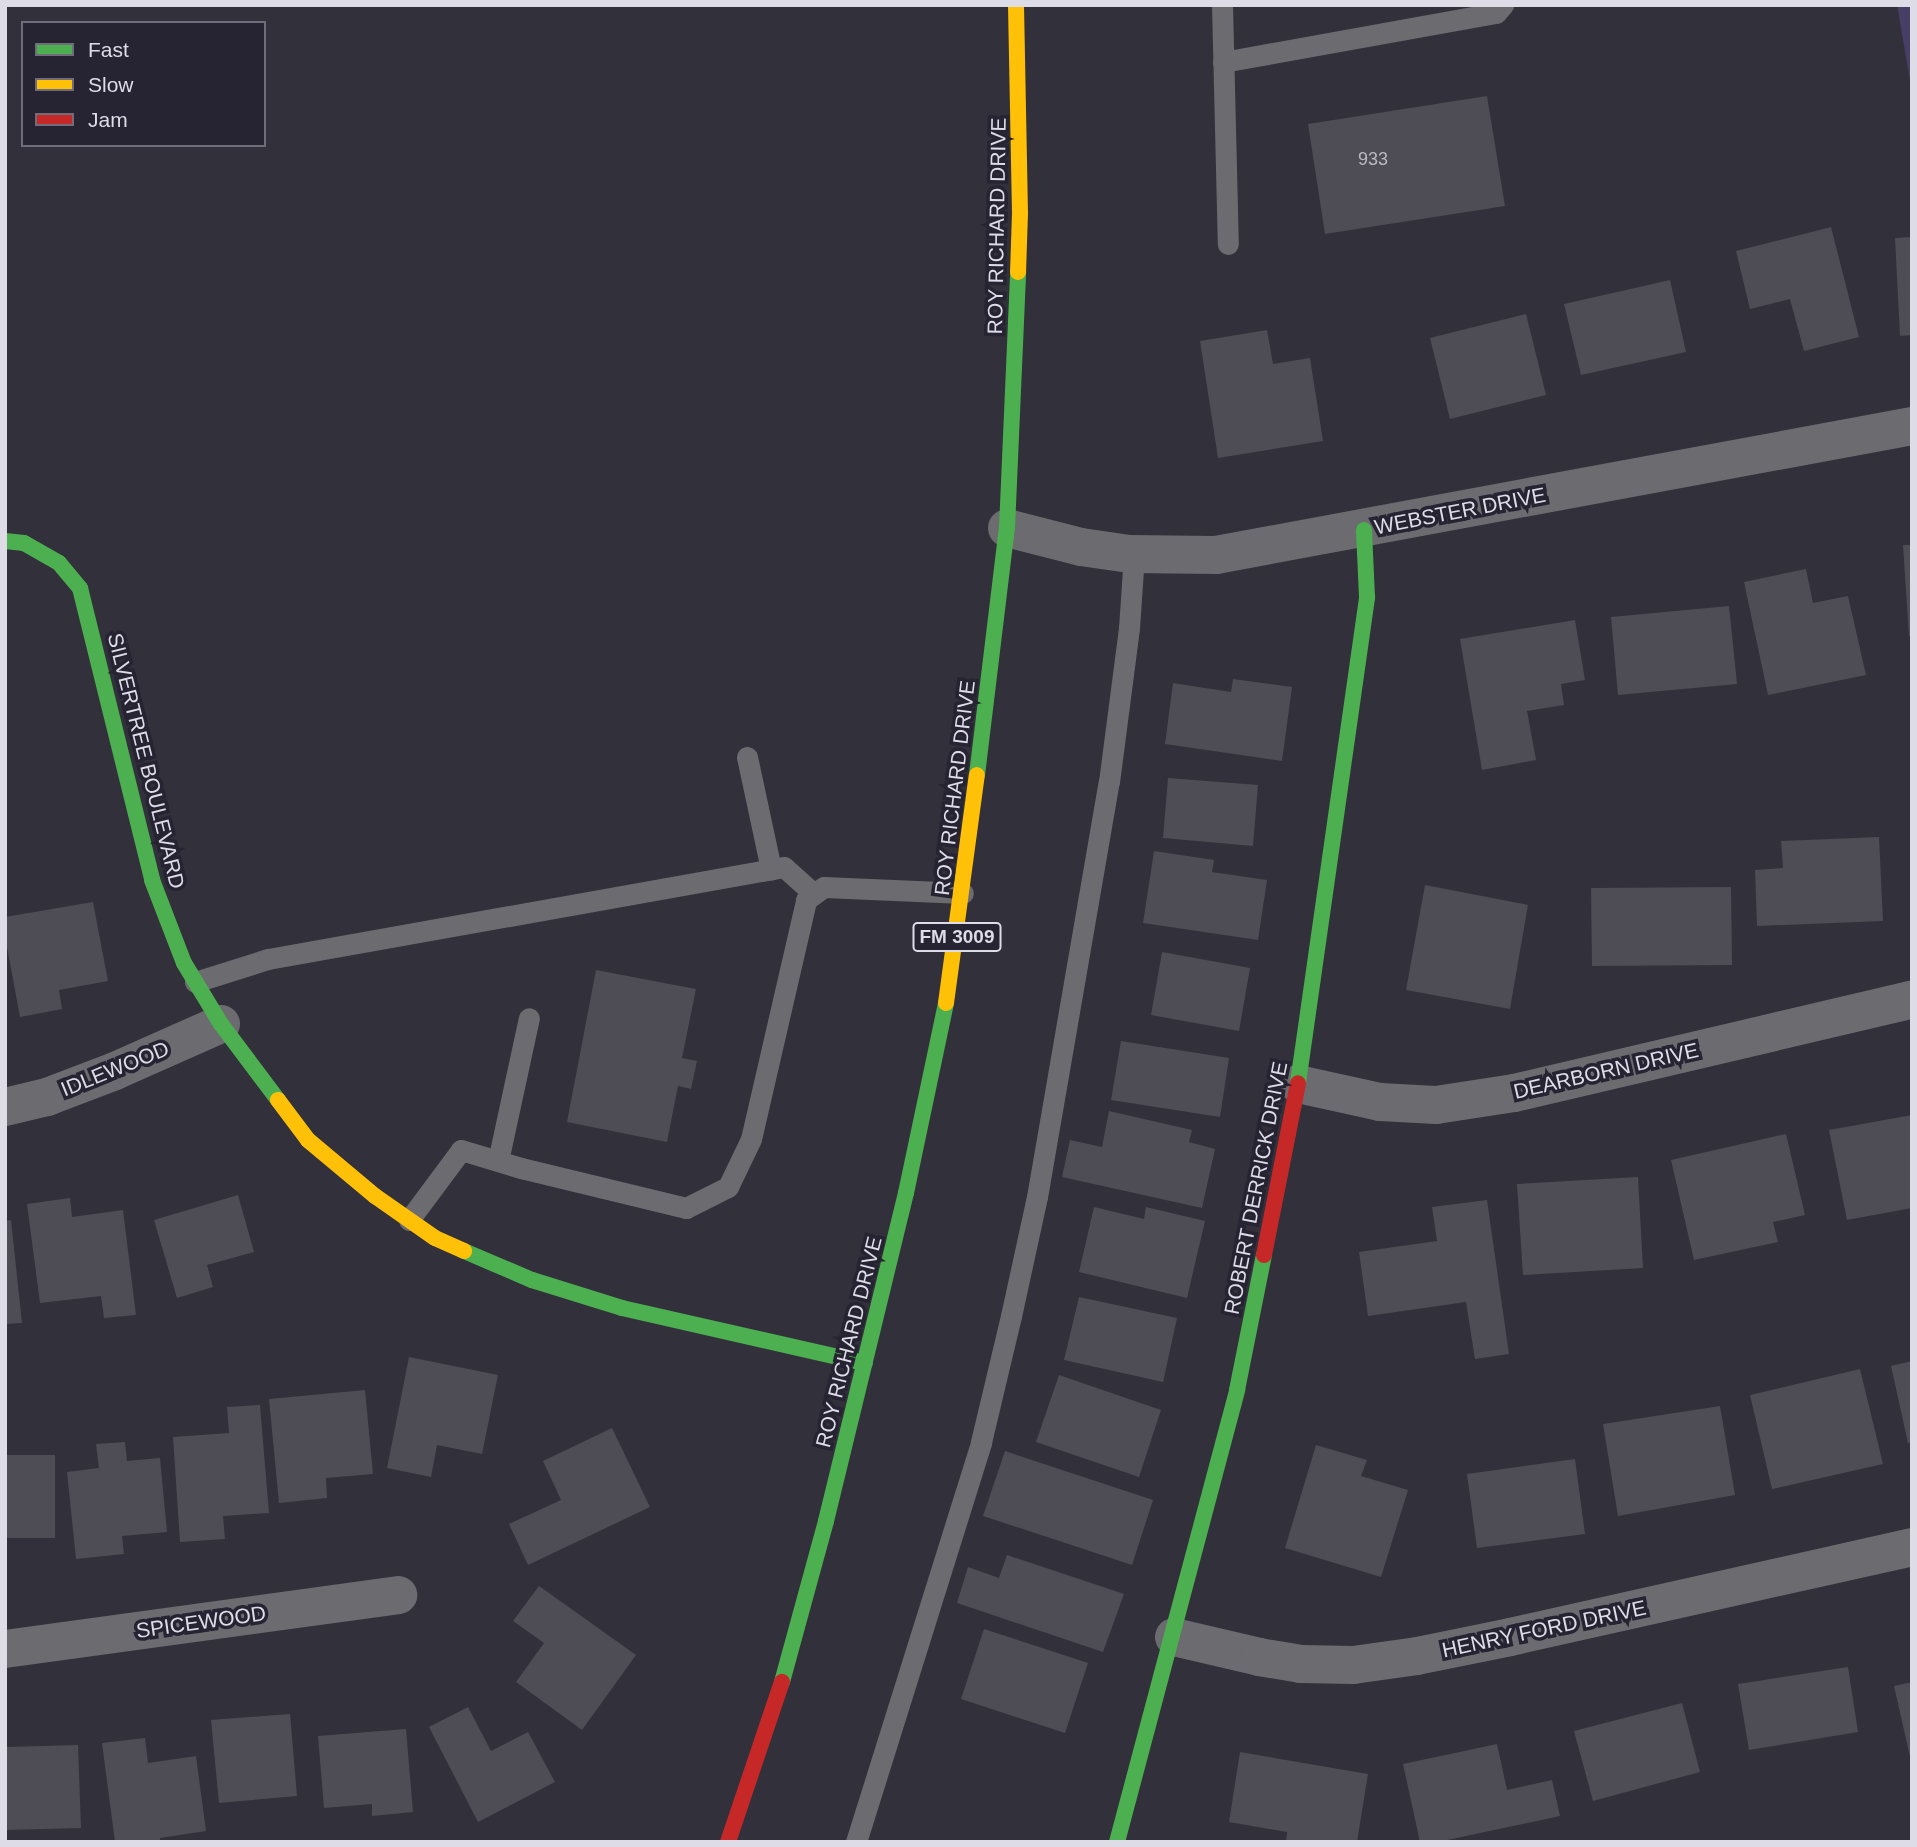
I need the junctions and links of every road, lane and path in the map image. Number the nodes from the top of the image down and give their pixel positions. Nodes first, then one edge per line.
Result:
1 (1016, 5) edge
2 (1222, 5) edge
3 (1503, 5) edge
4 (1223, 62) junction
5 (1227, 244) dead end
6 (1912, 426) edge
7 (1007, 528) junction
8 (1364, 530) junction
9 (5, 541) edge
10 (1134, 554) junction
11 (747, 757) dead end
12 (771, 869) junction
13 (814, 894) junction
14 (963, 894) junction
15 (195, 982) junction
16 (1912, 1000) edge
17 (528, 1018) dead end
18 (221, 1024) junction
19 (1298, 1084) junction
20 (5, 1107) edge
21 (498, 1161) junction
22 (409, 1220) junction
23 (865, 1363) junction
24 (1912, 1547) edge
25 (398, 1595) dead end
26 (1174, 1637) junction
27 (5, 1649) edge
28 (728, 1842) edge
29 (856, 1842) edge
30 (1117, 1842) edge

1 - 7 street, ROY RICHARD DRIVE / FM 3009
2 - 4 lane
3 - 4 lane
4 - 5 lane
6 - 8 street, WEBSTER DRIVE
7 - 10 street, WEBSTER DRIVE
7 - 14 street, ROY RICHARD DRIVE / FM 3009
8 - 10 street, WEBSTER DRIVE
8 - 19 street, ROBERT DERRICK DRIVE
9 - 15 street, SILVERTREE BOULEVARD
10 - 29 lane
11 - 12 lane
12 - 13 lane
12 - 15 lane
13 - 14 lane
13 - 21 lane
14 - 23 street, ROY RICHARD DRIVE / FM 3009
15 - 18 street, SILVERTREE BOULEVARD
16 - 19 street, DEARBORN DRIVE
17 - 21 lane
18 - 20 street, IDLEWOOD
18 - 22 street, SILVERTREE BOULEVARD
19 - 26 street, ROBERT DERRICK DRIVE
21 - 22 lane
22 - 23 street, SILVERTREE BOULEVARD
23 - 28 street, ROY RICHARD DRIVE / FM 3009
24 - 26 street, HENRY FORD DRIVE
25 - 27 street, SPICEWOOD
26 - 30 street, ROBERT DERRICK DRIVE

